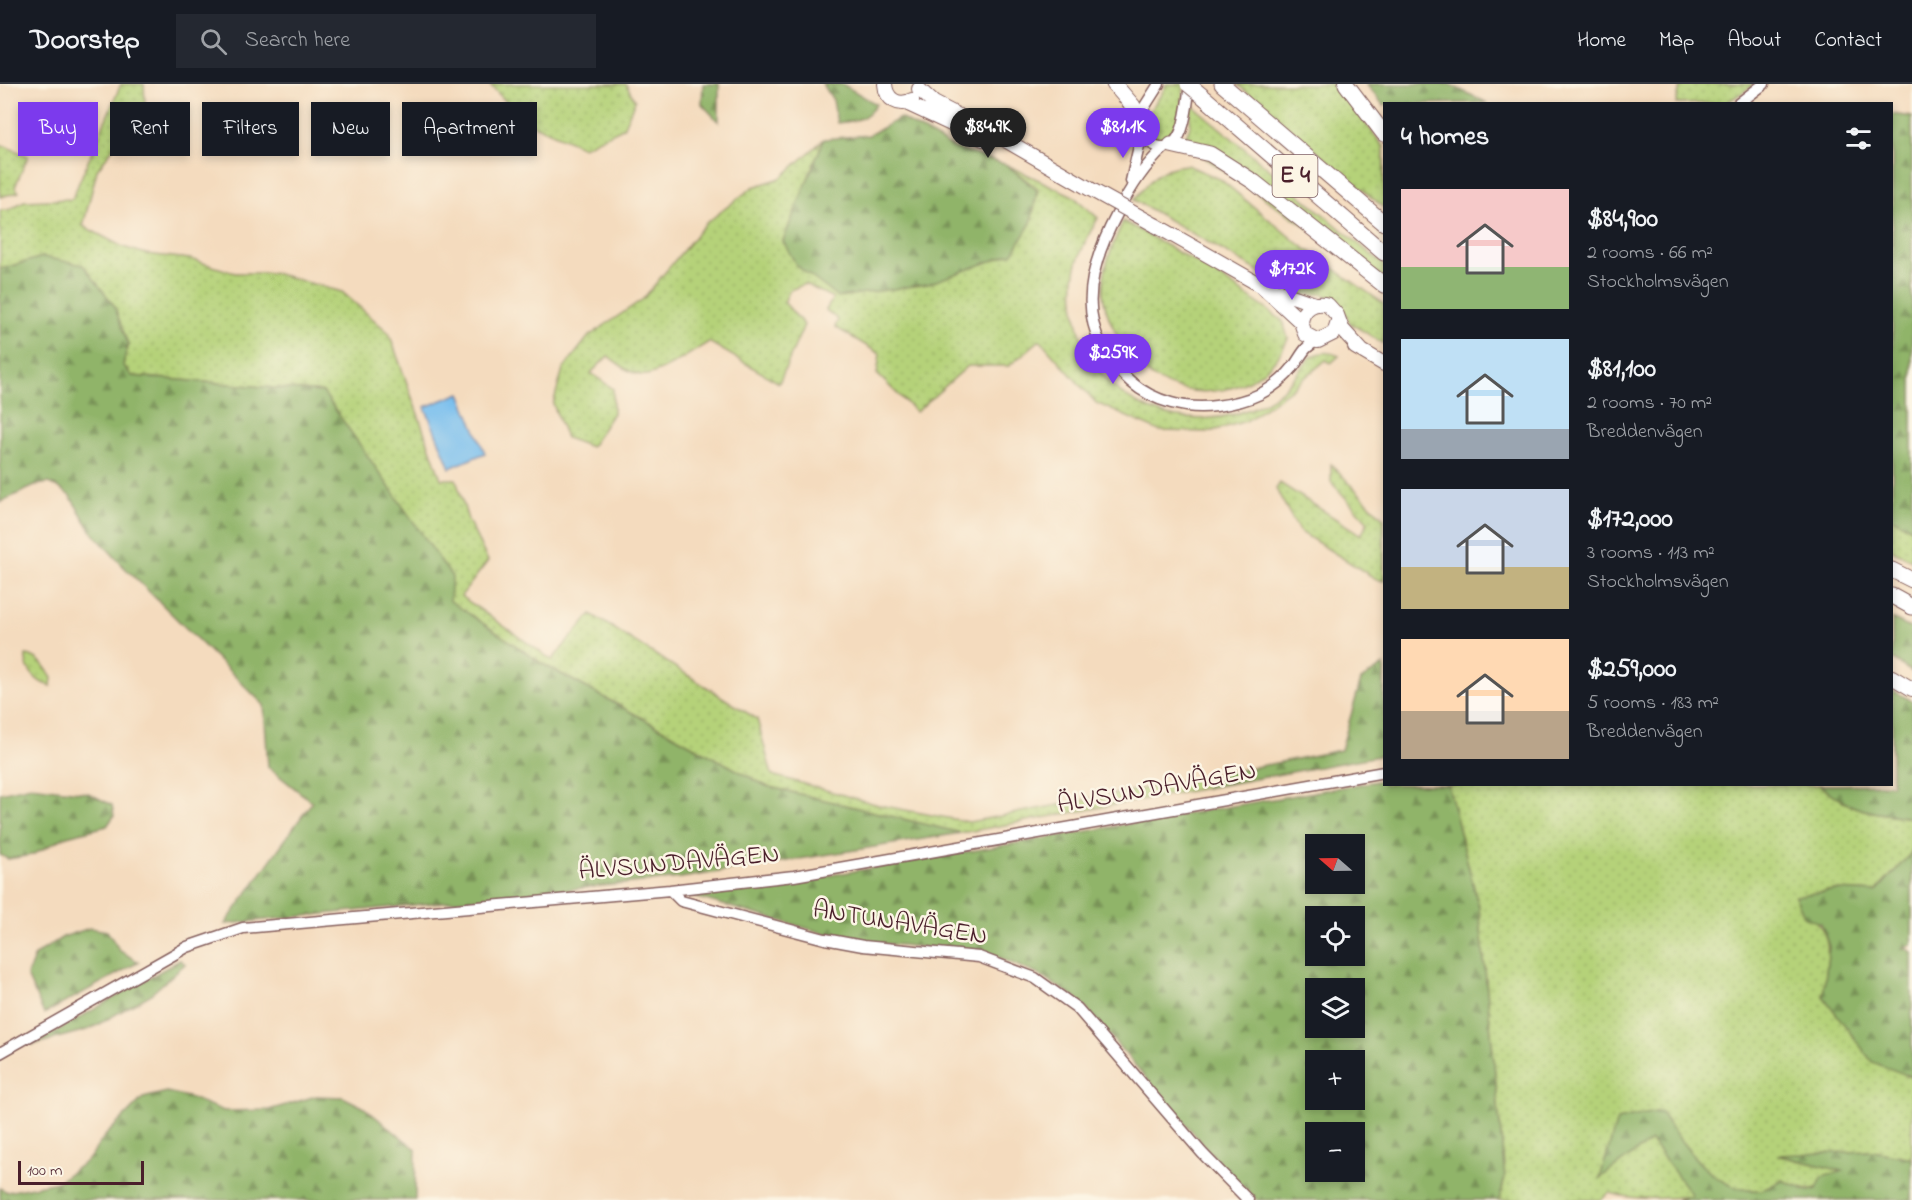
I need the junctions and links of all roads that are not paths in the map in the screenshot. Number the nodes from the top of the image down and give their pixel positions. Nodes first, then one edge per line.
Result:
1 (1114, 84) edge
2 (1159, 84) edge
3 (1189, 84) edge
4 (1222, 84) edge
5 (1346, 84) edge
6 (1764, 84) edge
7 (883, 86) edge
8 (919, 87) edge
9 (1741, 102) edge
10 (906, 103) junction
11 (1138, 121) junction
12 (1383, 133) edge
13 (1168, 146) junction
14 (1086, 187) junction
15 (1126, 195) junction
16 (1383, 222) edge
17 (1383, 252) edge
18 (1383, 284) edge
19 (1262, 286) junction
20 (1315, 304) junction
21 (1338, 321) junction
22 (1301, 325) junction
23 (1324, 339) junction
24 (1362, 351) junction
25 (1383, 363) edge
26 (1293, 367) junction
27 (1893, 570) edge
28 (1912, 580) edge
29 (1893, 597) edge
30 (1912, 607) edge
31 (1893, 678) edge
32 (1912, 689) edge
33 (1383, 772) edge
34 (670, 890) junction
35 (0, 1053) edge
36 (1248, 1200) edge

1 - 11 highway
2 - 11 street
3 - 13 street
3 - 17 highway, E 4, bridge
4 - 16 highway, E 4
5 - 12 highway
6 - 9 street
7 - 10 main road
8 - 10 main road
8 - 14 main road
10 - 14 main road
11 - 13 street
11 - 15 street
13 - 15 street
13 - 18 highway
14 - 19 main road, bridge
15 - 26 street
19 - 20 main road
19 - 22 main road
20 - 21 main road
20 - 22 main road
21 - 23 main road
21 - 24 main road
22 - 23 main road
22 - 26 street
23 - 24 main road
23 - 26 street
24 - 25 main road
27 - 28 highway
29 - 30 highway
31 - 32 main road
33 - 34 street, ÄLVSUNDAVÄGEN
34 - 35 street, ÄLVSUNDAVÄGEN
34 - 36 street, ANTUNAVÄGEN

